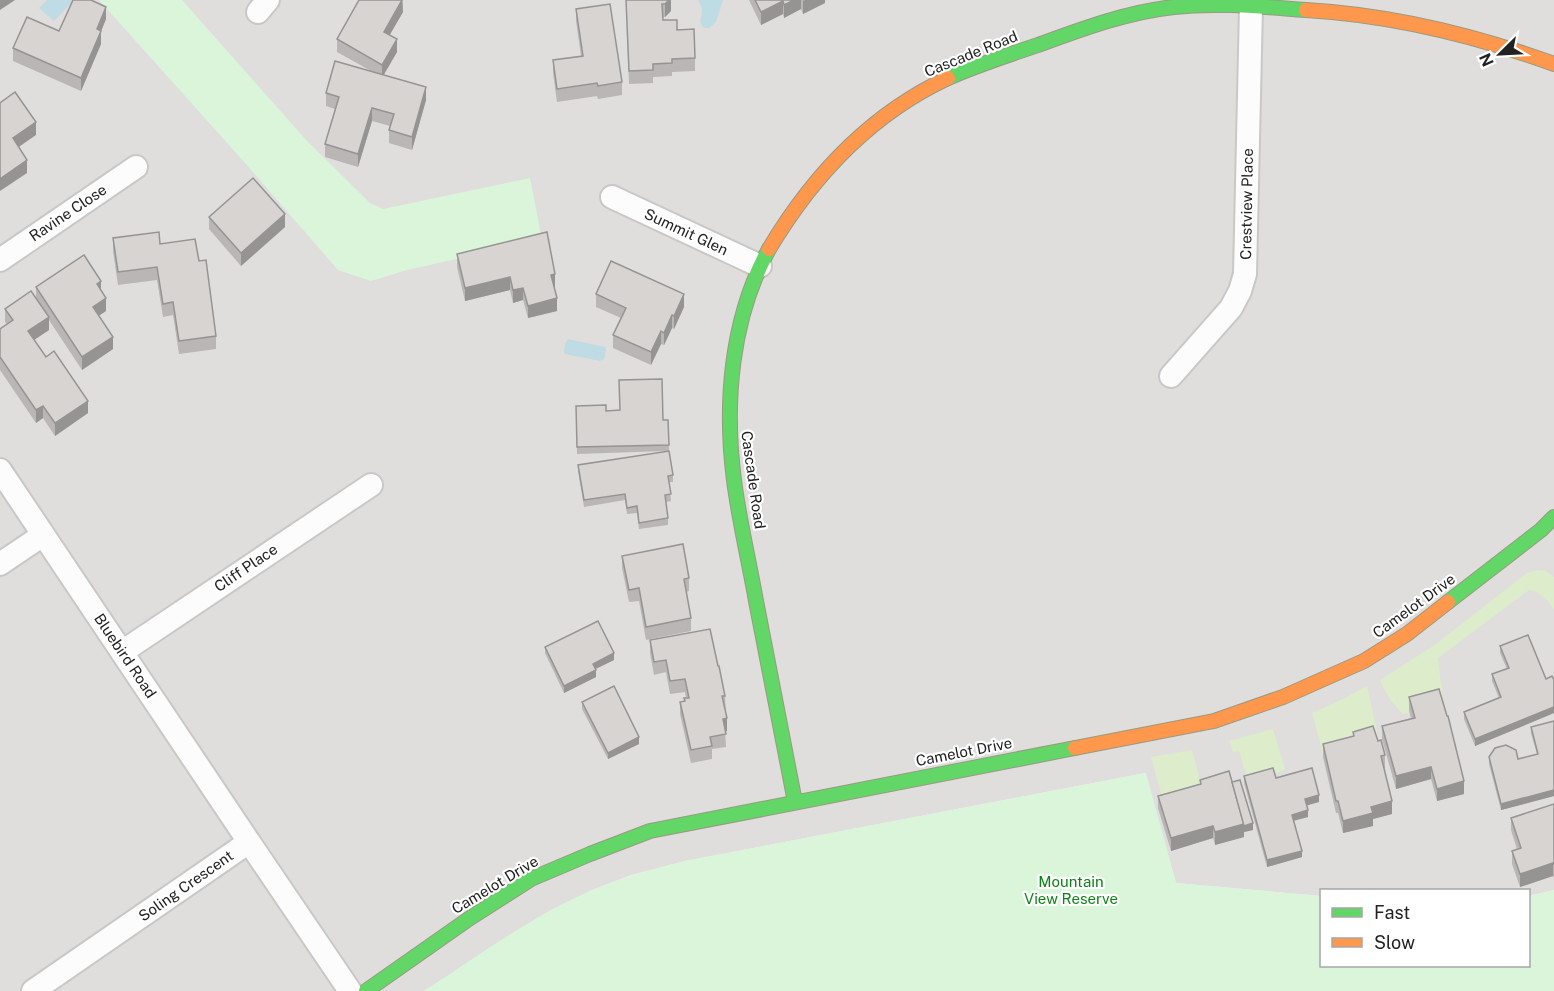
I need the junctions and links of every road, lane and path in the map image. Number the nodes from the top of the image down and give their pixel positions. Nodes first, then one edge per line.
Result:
1 (1197, 2) edge
2 (1251, 6) junction
3 (1554, 64) edge
4 (136, 167) dead end
5 (612, 197) dead end
6 (0, 260) edge
7 (760, 266) junction
8 (1171, 376) dead end
9 (0, 470) edge
10 (371, 485) dead end
11 (1550, 531) edge
12 (43, 535) junction
13 (0, 564) edge
14 (122, 652) junction
15 (795, 802) junction
16 (249, 842) junction
17 (33, 991) edge
18 (350, 991) edge
19 (366, 991) edge

1 - 2 street, Cascade Road
1 - 7 street, Cascade Road
2 - 3 street, Cascade Road
2 - 8 street, Crestview Place
4 - 6 street, Ravine Close
5 - 7 street, Summit Glen
7 - 15 street, Cascade Road
9 - 12 street, Bluebird Road
10 - 14 street, Cliff Place
11 - 15 street, Camelot Drive
12 - 13 street
12 - 14 street, Bluebird Road
14 - 16 street, Bluebird Road
15 - 19 street, Camelot Drive
16 - 17 street, Soling Crescent
16 - 18 street, Soling Crescent

